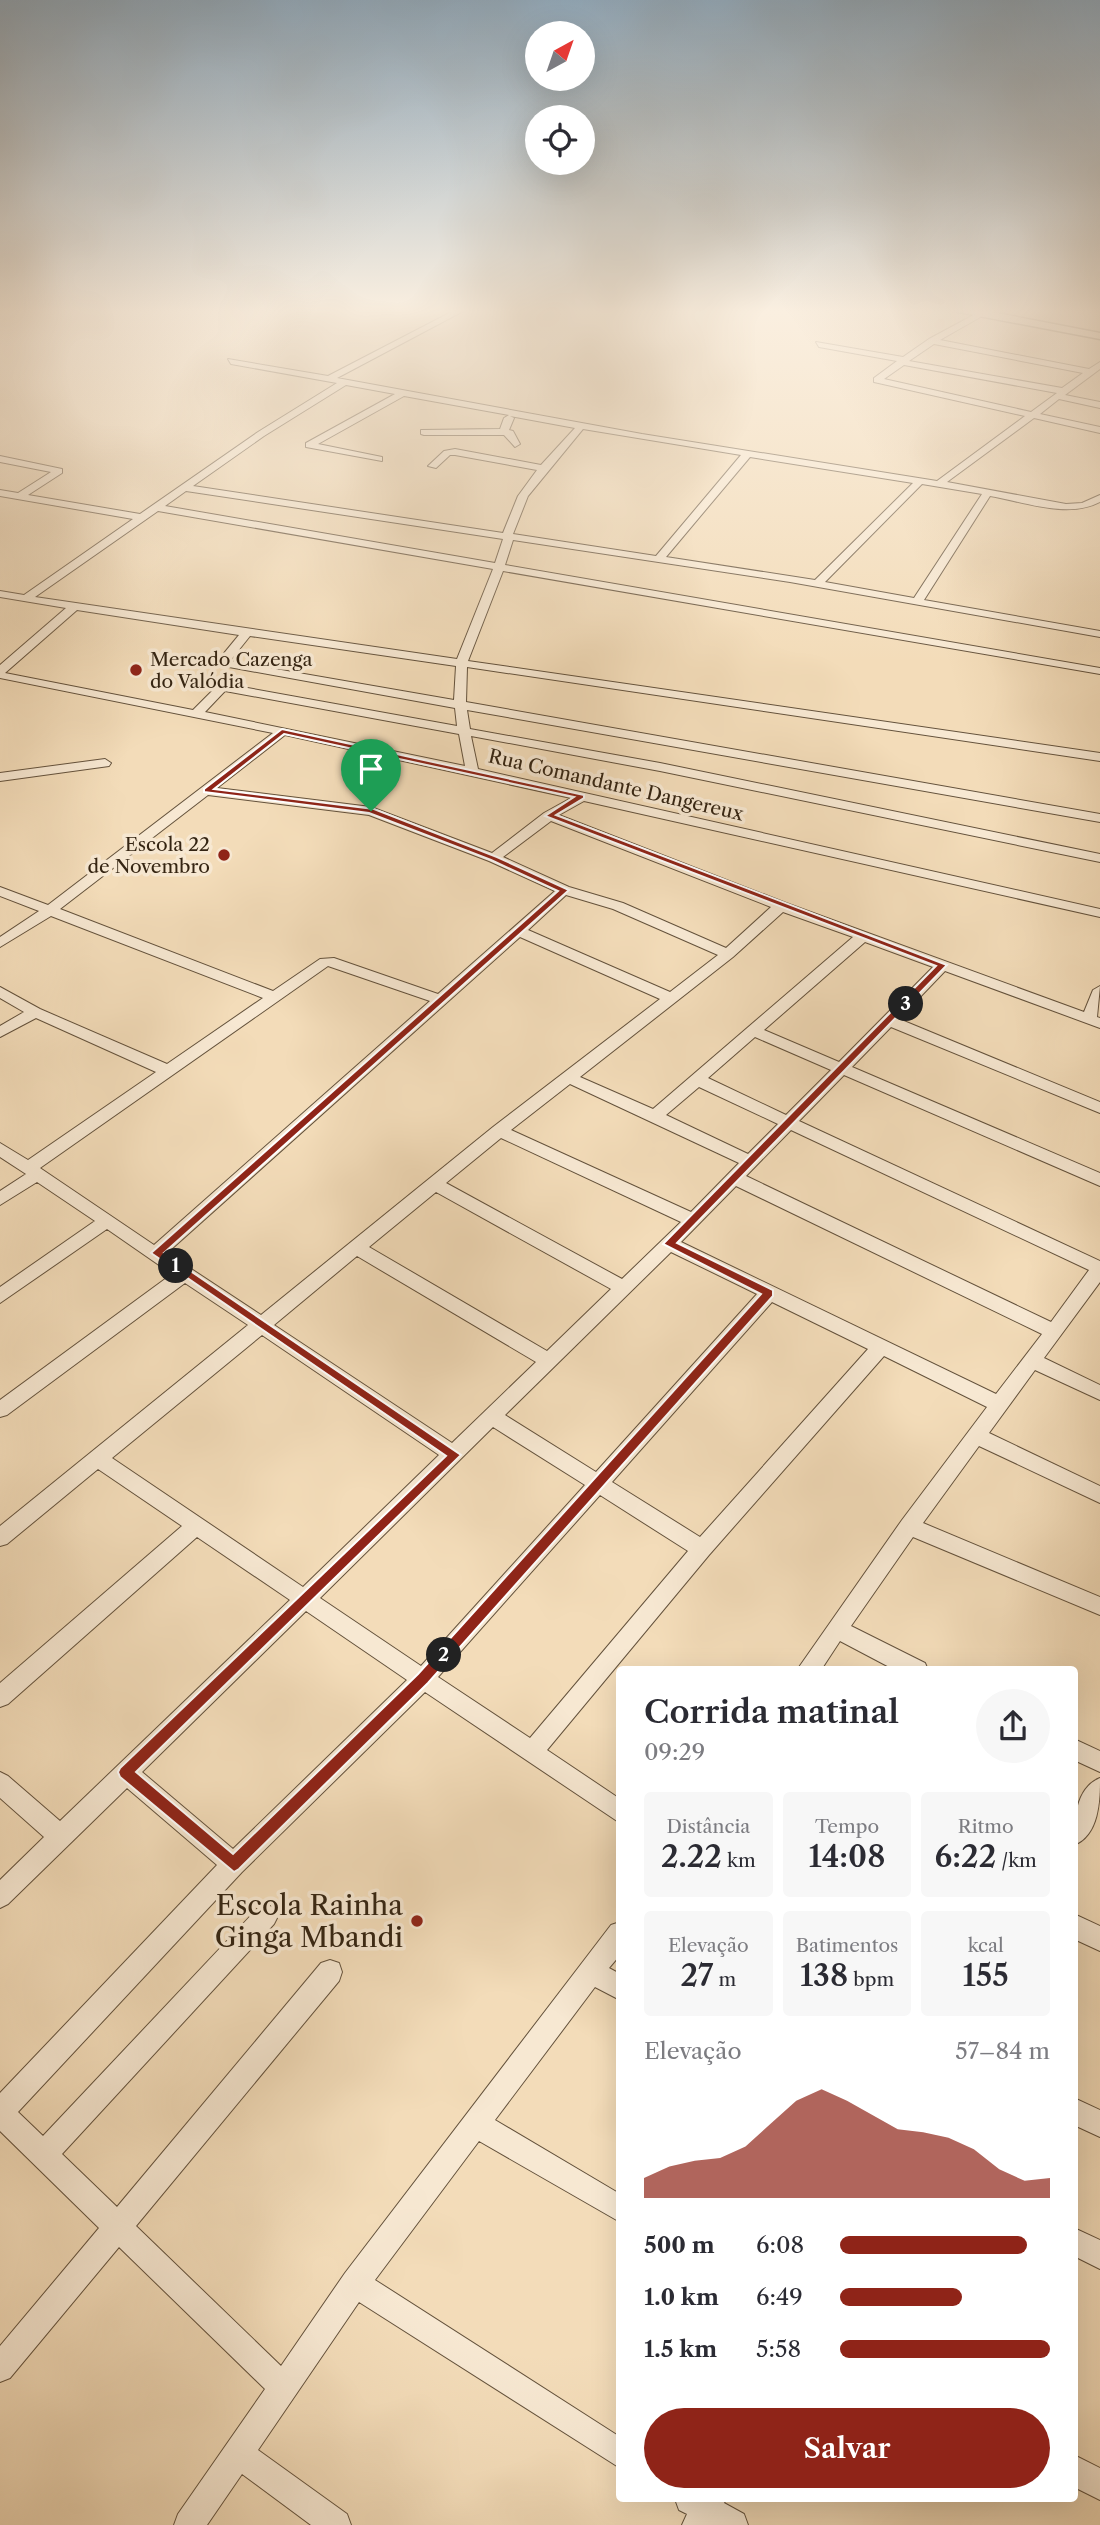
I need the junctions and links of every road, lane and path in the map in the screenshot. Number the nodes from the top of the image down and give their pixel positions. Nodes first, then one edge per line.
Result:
1 (274, 426) edge
2 (344, 426) edge
3 (506, 426) edge
4 (581, 426) joint
5 (1018, 426) edge
6 (1081, 426) edge
7 (1100, 430) edge
8 (424, 432) dead end
9 (504, 432) junction
10 (515, 444) dead end
11 (747, 454) junction
12 (0, 459) edge
13 (379, 459) dead end
14 (433, 467) dead end
15 (544, 468) junction
16 (921, 480) junction
17 (941, 482) junction
18 (182, 487) junction
19 (988, 492) junction
20 (0, 493) edge
21 (20, 496) junction
22 (1100, 498) edge
23 (155, 507) junction
24 (141, 517) junction
25 (507, 537) junction
26 (658, 560) junction
27 (499, 565) junction
28 (817, 584) junction
29 (0, 594) edge
30 (25, 598) junction
31 (917, 601) junction
32 (74, 607) junction
33 (247, 632) junction
34 (1100, 634) edge
35 (462, 662) junction
36 (243, 668) junction
37 (1100, 671) edge
38 (0, 673) edge
39 (222, 687) junction
40 (462, 707) junction
41 (195, 715) junction
42 (282, 732) junction
43 (467, 732) junction
44 (1100, 757) edge
45 (105, 764) dead end
46 (472, 773) junction
47 (0, 777) edge
48 (207, 790) junction
49 (581, 797) junction
50 (549, 816) junction
51 (1100, 818) edge
52 (494, 859) junction
53 (1100, 859) edge
54 (564, 890) junction
55 (0, 891) edge
56 (782, 906) junction
57 (49, 911) junction
58 (1100, 913) edge
59 (518, 930) junction
60 (863, 936) junction
61 (0, 943) edge
62 (727, 954) junction
63 (942, 965) junction
64 (1100, 990) edge
65 (0, 992) edge
66 (274, 997) junction
67 (441, 999) junction
68 (671, 999) junction
69 (35, 1012) junction
70 (890, 1021) junction
71 (1094, 1021) edge
72 (754, 1031) junction
73 (0, 1032) edge
74 (842, 1069) junction
75 (168, 1071) junction
76 (567, 1077) junction
77 (698, 1080) junction
78 (1100, 1108) edge
79 (655, 1116) junction
80 (789, 1123) junction
81 (499, 1131) junction
82 (0, 1149) edge
83 (751, 1162) junction
84 (33, 1171) junction
85 (735, 1178) junction
86 (1100, 1180) edge
87 (435, 1184) junction
88 (0, 1199) edge
89 (693, 1220) junction
90 (107, 1221) junction
91 (669, 1244) junction
92 (356, 1248) junction
93 (156, 1253) junction
94 (1100, 1268) edge
95 (186, 1273) junction
96 (623, 1288) junction
97 (769, 1293) junction
98 (0, 1296) edge
99 (264, 1325) junction
100 (1053, 1331) junction
101 (880, 1348) junction
102 (1031, 1360) junction
103 (549, 1361) junction
104 (1100, 1393) edge
105 (1001, 1405) junction
106 (0, 1410) edge
107 (493, 1417) junction
108 (978, 1437) junction
109 (454, 1455) junction
110 (98, 1460) junction
111 (597, 1483) junction
112 (1100, 1495) edge
113 (197, 1525) junction
114 (909, 1527) junction
115 (0, 1538) edge
116 (702, 1549) junction
117 (306, 1598) junction
118 (1100, 1606) edge
119 (838, 1630) junction
120 (811, 1666) edge
121 (909, 1666) edge
122 (423, 1679) junction
123 (0, 1697) edge
124 (1078, 1751) edge
125 (532, 1752) junction
126 (1100, 1762) edge
127 (125, 1772) junction
128 (0, 1783) edge
129 (1098, 1799) edge
130 (616, 1809) edge
131 (1078, 1828) edge
132 (60, 1836) junction
133 (234, 1864) junction
134 (0, 1896) edge
135 (266, 1916) dead end
136 (1078, 1928) edge
137 (616, 1939) edge
138 (1100, 1939) edge
139 (330, 1972) dead end
140 (592, 1972) junction
141 (616, 1986) edge
142 (0, 2113) edge
143 (1078, 2113) edge
144 (476, 2124) junction
145 (1100, 2124) edge
146 (43, 2155) junction
147 (616, 2207) edge
148 (117, 2228) junction
149 (1078, 2243) edge
150 (1100, 2255) edge
151 (355, 2283) junction
152 (0, 2368) edge
153 (284, 2388) junction
154 (616, 2451) edge
155 (239, 2454) junction
156 (1078, 2472) edge
157 (1100, 2485) edge
158 (701, 2508) edge
159 (189, 2525) edge
160 (337, 2525) edge
161 (733, 2525) edge

1 - 18 street
2 - 13 street
3 - 9 street
4 - 11 street
4 - 15 street
5 - 17 street
6 - 7 street
8 - 9 street
9 - 10 street
11 - 16 street
11 - 26 street
12 - 21 street
14 - 15 street
15 - 25 street
16 - 17 street
16 - 28 street
17 - 19 street
18 - 23 street
18 - 25 street
19 - 22 street
19 - 31 street
20 - 21 street
21 - 24 street
23 - 24 street
23 - 27 street
24 - 30 street
25 - 26 street
25 - 27 street
26 - 28 street
27 - 35 street
27 - 37 street
28 - 31 street
29 - 30 street
30 - 32 street
31 - 34 street
32 - 33 street
32 - 38 street
33 - 35 street
33 - 36 street
35 - 40 street
35 - 44 street
36 - 39 street
36 - 40 street
38 - 41 street, Rua Comandante Dangereux
39 - 41 street
39 - 43 street
40 - 43 street
40 - 51 street
41 - 42 street, Rua Comandante Dangereux
42 - 46 street, Rua Comandante Dangereux
42 - 48 street
43 - 46 street
43 - 53 street
45 - 47 street
46 - 49 street, Rua Comandante Dangereux
48 - 52 street
48 - 57 street
49 - 50 street
49 - 58 street, Rua Comandante Dangereux
50 - 52 street
50 - 56 street
52 - 54 street
54 - 59 street
54 - 62 street
55 - 57 street
56 - 60 street
56 - 62 street
57 - 61 street
57 - 66 street
59 - 67 street
59 - 68 street
60 - 63 street
60 - 72 street
62 - 68 street
63 - 70 street
63 - 71 street
64 - 71 street
65 - 69 street
66 - 67 street
66 - 75 street
67 - 93 street
68 - 76 street
69 - 73 street
69 - 75 street
70 - 74 street
70 - 78 street
72 - 74 street
72 - 77 street
74 - 80 street
74 - 86 street
75 - 84 street
76 - 79 street
76 - 81 street
77 - 79 street
77 - 80 street
79 - 83 street
80 - 83 street
80 - 94 street
81 - 87 street
81 - 89 street
82 - 84 street
83 - 85 street
84 - 88 street
84 - 90 street
85 - 89 street
85 - 100 street
87 - 92 street
87 - 96 street
89 - 91 street
90 - 93 street
90 - 98 street
91 - 96 street
91 - 97 street
92 - 99 street
92 - 103 street
93 - 95 street
94 - 100 street
95 - 99 street
95 - 106 street
96 - 103 street
97 - 101 street
97 - 111 street
99 - 109 street
99 - 110 street
100 - 102 street
101 - 105 street
101 - 116 street
102 - 104 street
102 - 105 street
103 - 107 street
105 - 108 street
107 - 109 street
107 - 111 street
108 - 112 street
108 - 114 street
109 - 117 street
110 - 113 street
110 - 115 street
111 - 116 street
111 - 122 street
113 - 117 street
113 - 123 street
114 - 118 street
114 - 119 street
116 - 125 street
117 - 122 street
117 - 127 street
119 - 120 street
119 - 121 street
122 - 125 street
122 - 133 street
124 - 126 street
125 - 130 street
127 - 132 street
127 - 133 street
128 - 132 street
129 - 131 street
132 - 134 street
133 - 142 street
135 - 146 street
136 - 138 street
137 - 140 street
139 - 148 street
140 - 141 street
140 - 144 street
142 - 146 street
143 - 145 street
144 - 147 street
144 - 151 street
146 - 148 street
148 - 152 street
148 - 153 street
149 - 150 street
151 - 153 street
151 - 154 street
153 - 155 street
155 - 159 street
155 - 160 street
156 - 157 street
158 - 161 street

